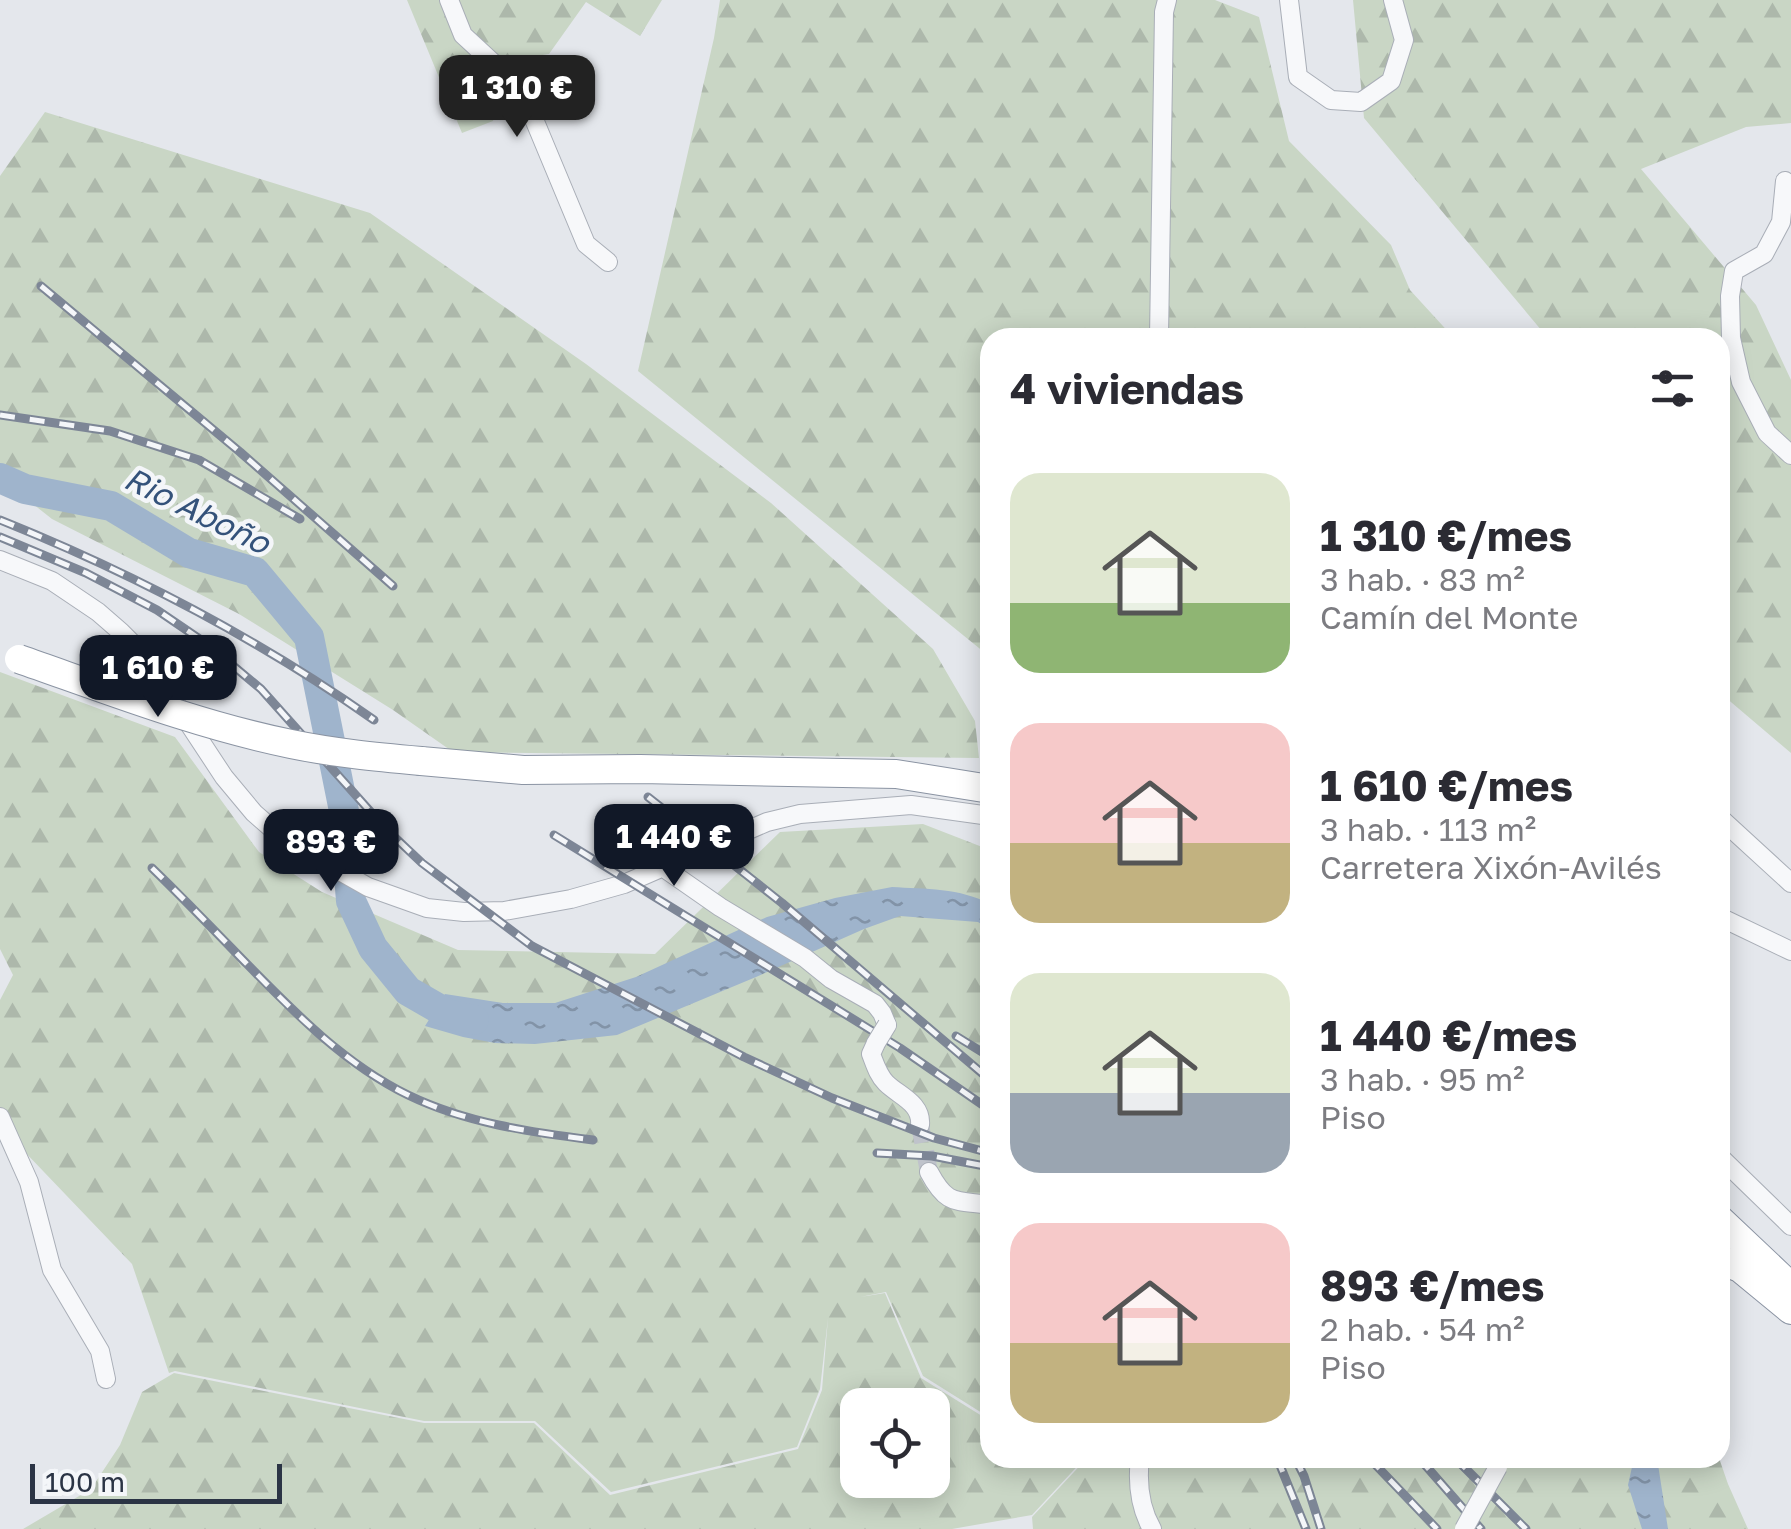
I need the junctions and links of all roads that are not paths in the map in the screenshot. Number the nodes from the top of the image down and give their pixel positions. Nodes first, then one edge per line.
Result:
1 (449, 0) edge
2 (1166, 0) edge
3 (1288, 0) edge
4 (1393, 0) edge
5 (1785, 181) dead end
6 (608, 262) dead end
7 (1158, 328) edge
8 (1791, 455) edge
9 (0, 560) edge
10 (9, 656) edge
11 (980, 787) edge
12 (980, 815) edge
13 (1730, 827) edge
14 (664, 868) junction
15 (1791, 883) edge
16 (1730, 923) edge
17 (1791, 951) edge
18 (0, 1117) edge
19 (920, 1125) tunnel mouth
20 (1730, 1167) edge
21 (928, 1172) tunnel mouth
22 (980, 1204) edge
23 (1791, 1226) edge
24 (1730, 1227) edge
25 (1730, 1264) edge
26 (1791, 1286) edge
27 (1791, 1310) edge
28 (106, 1378) dead end
29 (1139, 1468) edge
30 (1497, 1468) edge
31 (1152, 1529) edge
32 (1464, 1529) edge

1 - 6 street
2 - 7 street
3 - 4 street
5 - 8 street
9 - 14 street
10 - 11 highway, bridge
12 - 14 street
13 - 15 street
14 - 19 street, bridge
16 - 17 street
18 - 28 street
20 - 23 street
21 - 22 street
24 - 26 highway
25 - 27 highway
29 - 31 street
30 - 32 street, bridge

